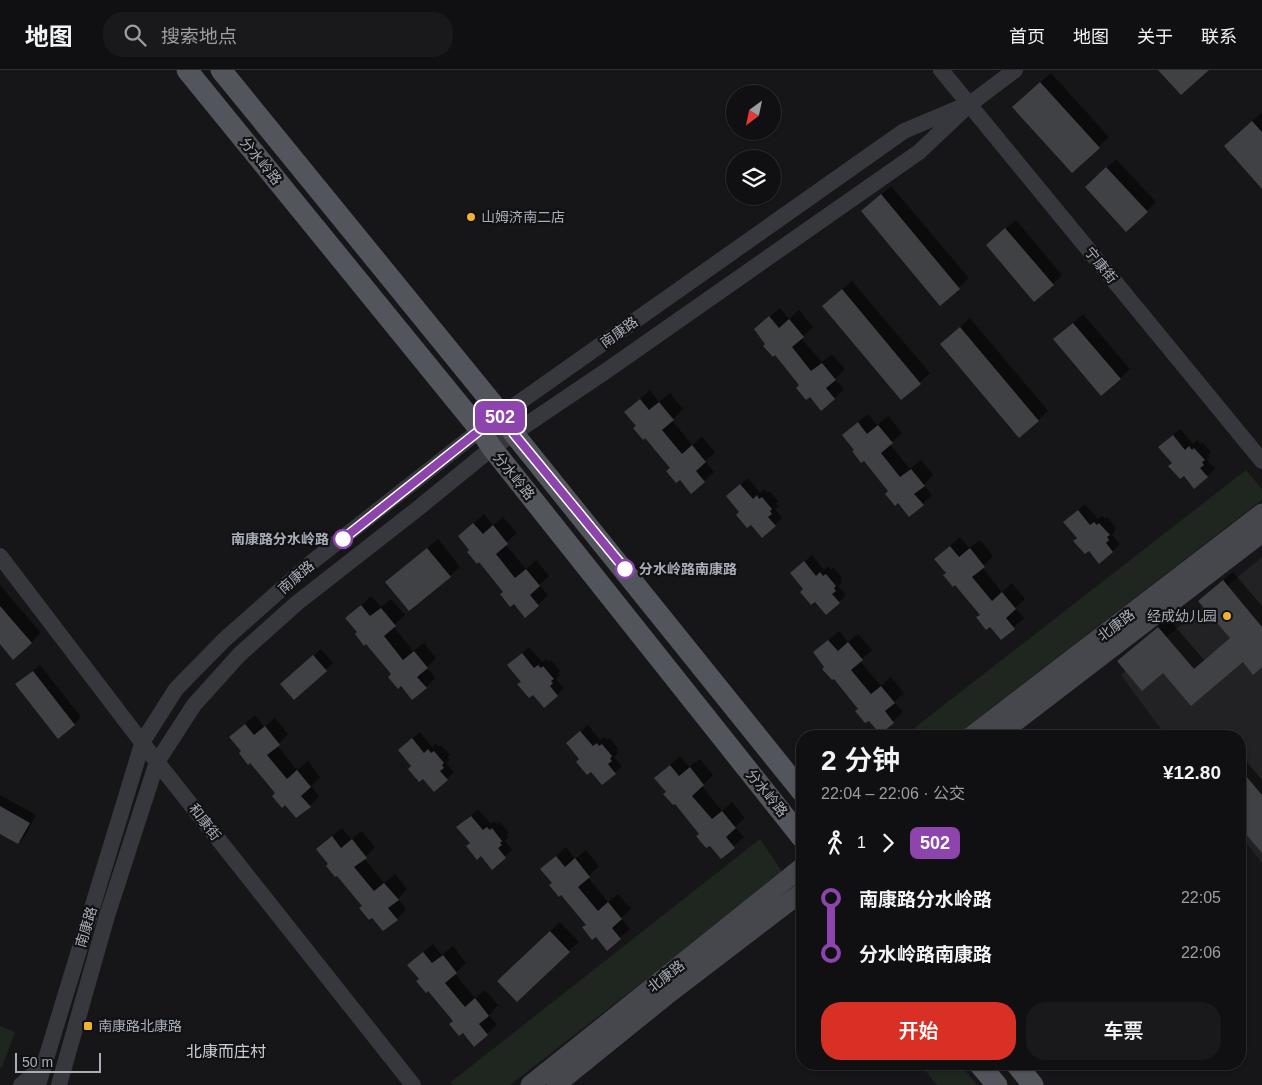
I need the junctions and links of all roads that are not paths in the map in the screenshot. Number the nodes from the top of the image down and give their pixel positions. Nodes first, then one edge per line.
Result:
1 (187, 70) edge
2 (222, 70) edge
3 (941, 70) edge
4 (1015, 70) edge
5 (970, 104) junction
6 (502, 415) junction
7 (480, 430) junction
8 (514, 434) junction
9 (492, 448) junction
10 (1262, 461) edge
11 (1262, 513) edge
12 (1262, 533) edge
13 (0, 556) edge
14 (979, 730) edge
15 (1005, 730) edge
16 (143, 741) junction
17 (157, 762) junction
18 (796, 785) edge
19 (796, 830) edge
20 (796, 872) edge
21 (796, 897) edge
22 (44, 1065) junction
23 (985, 1070) edge
24 (1021, 1070) edge
25 (21, 1085) edge
26 (38, 1085) edge
27 (60, 1085) edge
28 (412, 1085) edge
29 (530, 1085) edge
30 (556, 1085) edge
31 (997, 1085) edge
32 (1033, 1085) edge

1 - 7 main road, 分水岭路
2 - 6 main road, 分水岭路
3 - 5 street, 宁康街
4 - 5 street, 南康路
5 - 6 street, 南康路
5 - 8 street, 南康路
5 - 10 street, 宁康街
6 - 7 street, 南康路
6 - 8 main road, 分水岭路
7 - 9 main road, 分水岭路
7 - 16 street, 南康路
8 - 9 street, 南康路
8 - 18 main road, 分水岭路
9 - 17 street, 南康路
9 - 19 main road, 分水岭路
11 - 14 main road, 北康路
12 - 15 main road, 北康路
13 - 16 street, 和康街
16 - 17 street, 和康街
16 - 22 street, 南康路
17 - 27 street, 南康路
17 - 28 street, 和康街
20 - 29 main road, 北康路
21 - 30 main road, 北康路
22 - 25 street
22 - 26 street, 南康路
23 - 31 main road
24 - 32 main road

